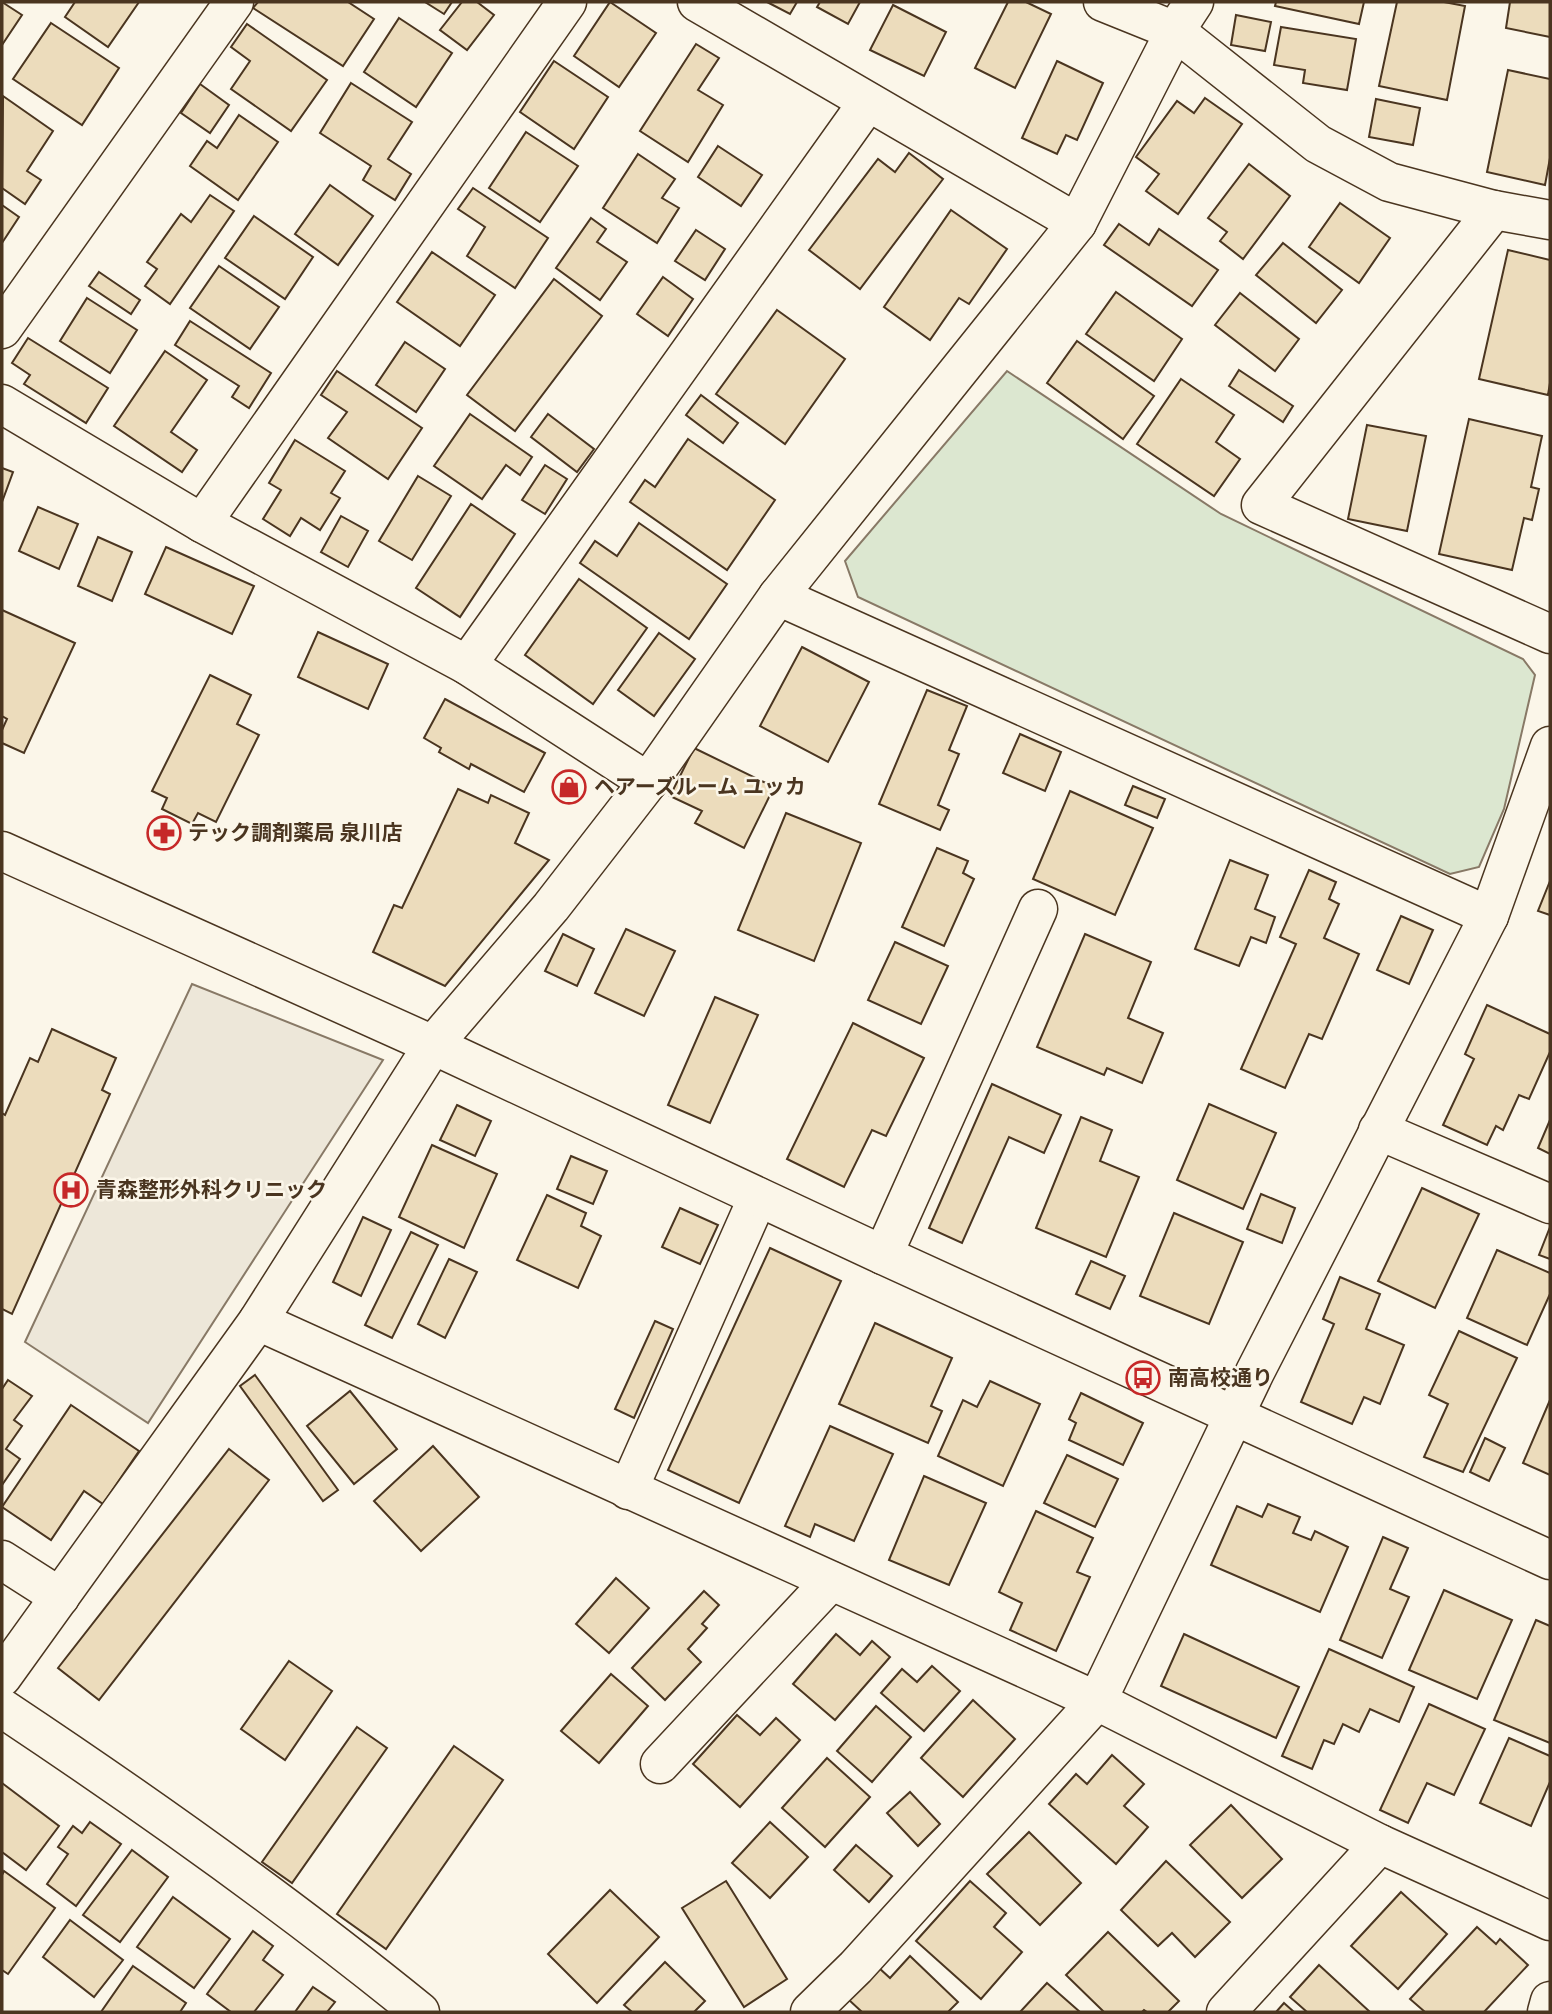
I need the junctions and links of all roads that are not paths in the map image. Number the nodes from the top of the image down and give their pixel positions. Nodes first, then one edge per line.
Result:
1 (234, 2) edge
2 (567, 2) edge
3 (697, 2) edge
4 (1103, 2) edge
5 (1185, 17) edge
6 (868, 102) junction
7 (1494, 210) junction
8 (1550, 220) edge
9 (1077, 223) junction
10 (2, 329) edge
11 (2, 404) edge
12 (202, 523) junction
13 (778, 596) junction
14 (1550, 634) edge
15 (467, 666) junction
16 (1550, 746) edge
17 (648, 782) junction
18 (2, 851) edge
19 (1038, 909) dead end
20 (1489, 916) junction
21 (433, 1045) junction
22 (1378, 1130) junction
23 (758, 1197) junction
24 (1550, 1204) edge
25 (883, 1255) junction
26 (258, 1321) junction
27 (1234, 1414) junction
28 (628, 1490) junction
29 (2, 1560) edge
30 (1550, 1560) edge
31 (831, 1581) junction
32 (60, 1597) junction
33 (2, 1677) edge
34 (1097, 1701) junction
35 (2, 1708) edge
36 (660, 1764) dead end
37 (1380, 1844) junction
38 (1550, 1921) edge
39 (1550, 2001) edge
40 (420, 2012) edge
41 (810, 2012) edge
42 (1226, 2012) edge
43 (1547, 2012) edge

1 - 10 street
2 - 12 street
3 - 6 street
4 - 5 street
5 - 7 street
5 - 9 street
6 - 9 street
6 - 15 street
7 - 8 street
7 - 14 street
9 - 13 street
11 - 12 street
12 - 15 street
13 - 17 street
13 - 20 street
15 - 17 street
16 - 20 street
17 - 21 street
18 - 21 street
19 - 25 street
20 - 22 street
21 - 23 street
21 - 26 street
22 - 24 street
22 - 27 street
23 - 25 street
23 - 28 street
25 - 27 street
26 - 28 street
26 - 32 street
27 - 30 street
27 - 34 street
28 - 31 street
29 - 32 street
31 - 34 street
31 - 36 street
32 - 33 street
34 - 37 street
34 - 41 street
35 - 40 street
37 - 38 street
37 - 42 street
39 - 43 street

